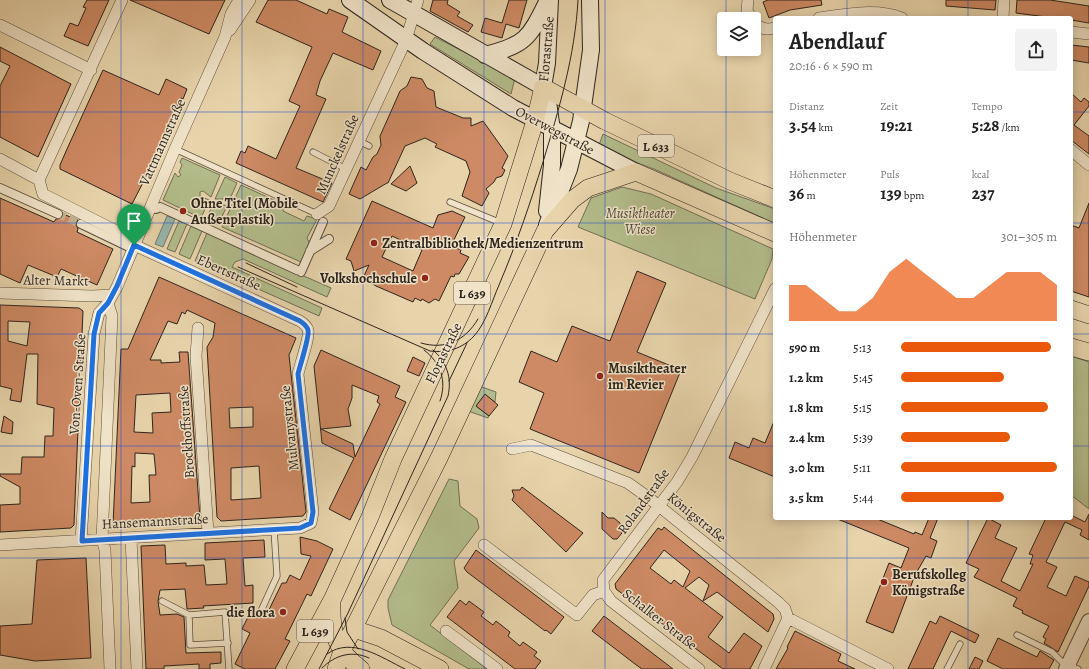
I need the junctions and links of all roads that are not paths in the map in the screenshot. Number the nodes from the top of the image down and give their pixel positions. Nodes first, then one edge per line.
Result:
1 (122, 0) edge
2 (239, 0) edge
3 (250, 0) edge
4 (350, 0) edge
5 (390, 0) edge
6 (549, 0) edge
7 (590, 0) edge
8 (748, 0) edge
9 (1004, 0) edge
10 (416, 7) edge
11 (748, 12) edge
12 (832, 16) edge
13 (893, 16) edge
14 (1003, 16) edge
15 (0, 25) edge
16 (761, 27) edge
17 (773, 28) edge
18 (1073, 32) edge
19 (1089, 34) edge
20 (225, 37) junction
21 (406, 40) junction
22 (485, 55) junction
23 (91, 70) junction
24 (543, 87) junction
25 (582, 110) junction
26 (535, 121) junction
27 (552, 130) junction
28 (576, 142) junction
29 (175, 149) junction
30 (313, 152) dead end
31 (1073, 152) edge
32 (0, 159) edge
33 (1089, 165) edge
34 (346, 169) junction
35 (636, 172) junction
36 (40, 180) junction
37 (0, 188) edge
38 (773, 198) edge
39 (450, 202) dead end
40 (150, 206) junction
41 (58, 214) tunnel mouth
42 (320, 218) junction
43 (81, 224) tunnel mouth
44 (503, 224) junction
45 (545, 230) junction
46 (773, 232) edge
47 (329, 239) dead end
48 (134, 245) junction
49 (310, 251) junction
50 (0, 293) edge
51 (773, 293) edge
52 (110, 299) junction
53 (1073, 310) edge
54 (1089, 315) edge
55 (198, 328) dead end
56 (308, 330) joint
57 (1073, 348) edge
58 (1089, 352) edge
59 (512, 449) dead end
60 (659, 506) junction
61 (311, 523) joint
62 (274, 529) junction
63 (208, 533) junction
64 (131, 538) junction
65 (102, 539) junction
66 (82, 541) junction
67 (0, 545) edge
68 (484, 545) dead end
69 (604, 591) junction
70 (333, 598) junction
71 (162, 600) dead end
72 (365, 607) junction
73 (261, 611) dead end
74 (787, 614) junction
75 (189, 615) junction
76 (1089, 621) edge
77 (354, 629) junction
78 (446, 631) dead end
79 (334, 635) junction
80 (1016, 635) dead end
81 (381, 638) junction
82 (228, 643) junction
83 (960, 644) dead end
84 (342, 652) junction
85 (297, 666) edge
86 (1070, 668) edge
87 (110, 669) edge
88 (137, 669) edge
89 (229, 669) edge
90 (336, 669) edge
91 (361, 669) edge
92 (440, 669) edge
93 (497, 669) edge
94 (699, 669) edge
95 (764, 669) edge
96 (888, 669) edge
97 (947, 669) edge

1 - 23 street
2 - 20 street, Vattmannstraße
3 - 20 street, Vattmannstraße
4 - 21 main road, Overwegstraße / L 633
5 - 10 main road, L 633
6 - 22 main road, Florastraße
6 - 24 main road, Florastraße
7 - 25 main road
8 - 11 street
9 - 14 street
10 - 21 street, Munckelstraße
10 - 22 main road, L 633
12 - 13 street
15 - 23 street
16 - 17 street
18 - 19 street
20 - 29 street, Vattmannstraße
21 - 26 main road, Overwegstraße / L 633
21 - 34 street, Munckelstraße
22 - 24 main road, L 633
23 - 36 street
24 - 25 main road, L 633
24 - 26 main road, Florastraße / L 639
24 - 27 main road
25 - 28 main road, L 639
25 - 38 main road, L 633
26 - 27 main road, Overwegstraße / L 633
26 - 44 main road, Florastraße / L 639
27 - 28 main road, Overwegstraße / L 633
27 - 45 main road
28 - 35 main road, Overwegstraße / L 633
28 - 45 main road, L 639
29 - 40 street, Vattmannstraße
29 - 42 lane, Munckelstraße
30 - 34 lane
31 - 33 street
32 - 36 street
34 - 42 street, Munckelstraße
35 - 45 main road, L 633
35 - 46 main road, Overwegstraße / L 633
36 - 48 street, Ebertstraße
37 - 41 street
39 - 44 lane
40 - 48 street, Vattmannstraße
40 - 49 street
42 - 49 street
43 - 48 street, Ebertstraße
44 - 70 main road, Florastraße / L 639
45 - 72 main road, L 639
47 - 49 street
48 - 52 street, Vattmannstraße
48 - 56 street, Ebertstraße
50 - 52 street, Alter Markt
51 - 60 street, Rolandstraße
52 - 65 street
52 - 66 street, Von-Oven-Straße
53 - 54 main road
55 - 63 street, Brockhoffstraße
56 - 61 street, Mulvanystraße
57 - 58 main road
59 - 60 street, Königstraße
60 - 69 street, Rolandstraße
60 - 74 street, Königstraße
61 - 62 street, Hansemannstraße
62 - 63 street, Hansemannstraße
62 - 73 lane
63 - 64 street, Hansemannstraße
64 - 65 street, Hansemannstraße
64 - 88 street
65 - 66 street, Hansemannstraße
65 - 87 street
66 - 67 street, Hansemannstraße
68 - 69 street
69 - 94 street, Schalker Straße
70 - 79 main road
70 - 85 main road, Florastraße / L 639
71 - 75 lane
72 - 77 main road, L 639
72 - 81 main road
74 - 95 street
74 - 96 street, Königstraße
75 - 82 lane
75 - 82 lane
76 - 86 street
77 - 79 main road
77 - 81 main road
77 - 84 main road, L 639
78 - 93 street
79 - 84 main road
79 - 85 main road
80 - 86 lane
81 - 92 main road
82 - 89 lane
83 - 97 lane
84 - 90 main road, L 639
84 - 91 main road

